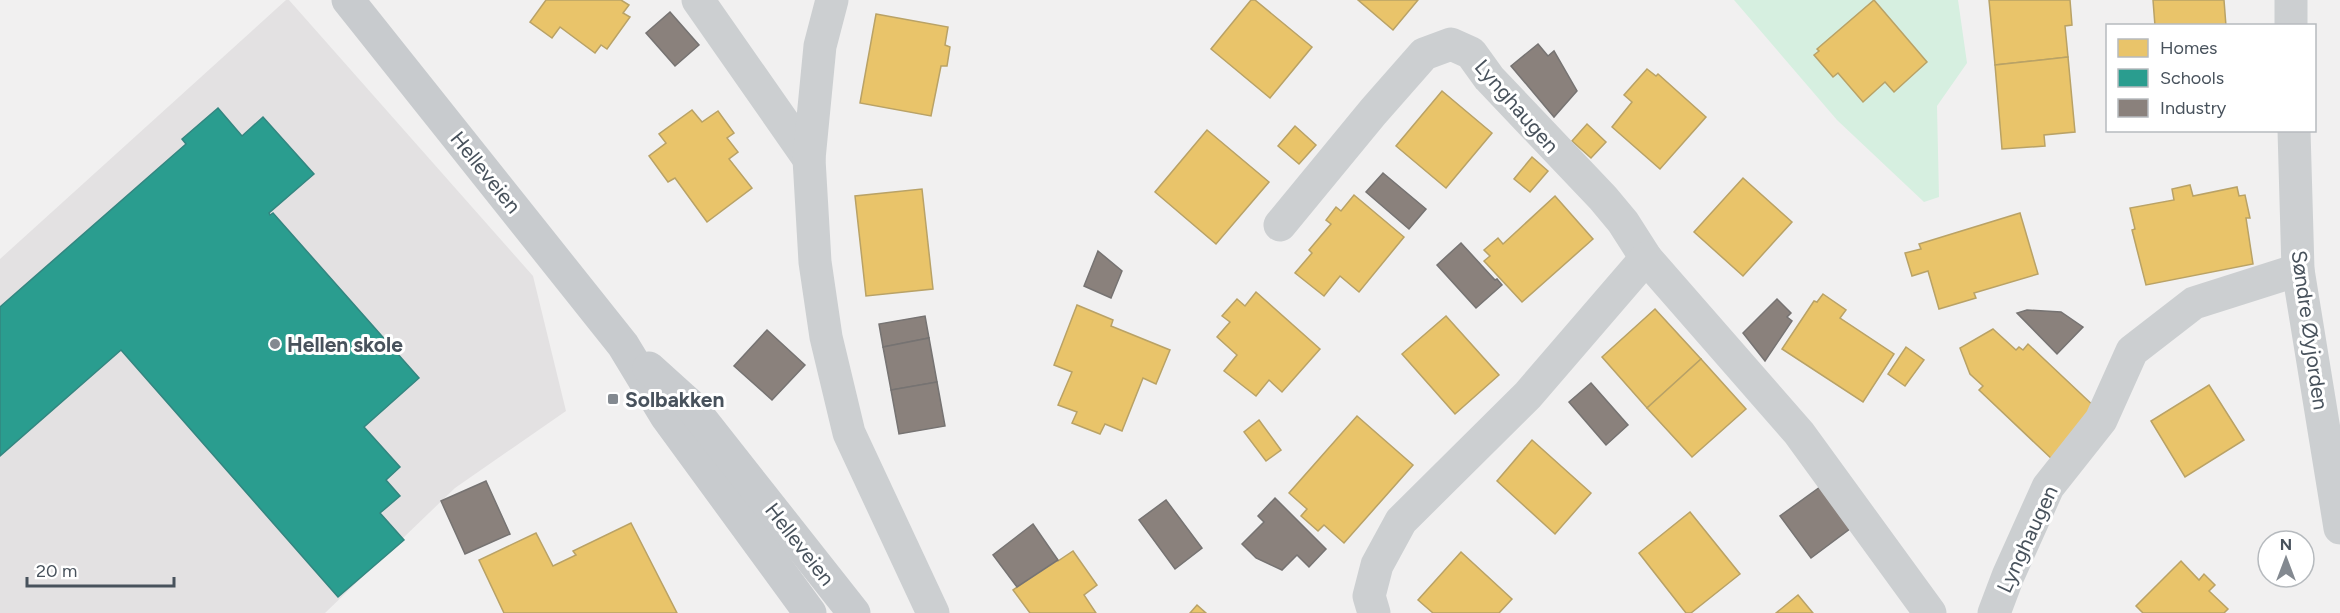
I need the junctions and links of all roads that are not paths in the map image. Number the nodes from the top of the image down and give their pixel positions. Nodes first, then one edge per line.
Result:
1 (348, 0) edge
2 (698, 0) edge
3 (832, 0) edge
4 (2291, 0) edge
5 (2291, 24) edge
6 (2294, 132) edge
7 (809, 159) junction
8 (1280, 225) dead end
9 (1646, 258) junction
10 (2298, 270) junction
11 (623, 345) junction
12 (2340, 528) edge
13 (810, 613) edge
14 (854, 613) edge
15 (933, 613) edge
16 (1374, 613) edge
17 (1930, 613) edge
18 (1994, 613) edge

1 - 11 main road, Helleveien
2 - 7 street
3 - 7 street
4 - 5 street
6 - 10 street, Søndre Øyjorden
7 - 15 street
8 - 9 street, Lynghaugen
9 - 16 street
9 - 17 street, Lynghaugen
10 - 12 street, Søndre Øyjorden
10 - 18 street, Lynghaugen
11 - 13 main road, Helleveien
11 - 14 main road, Helleveien

